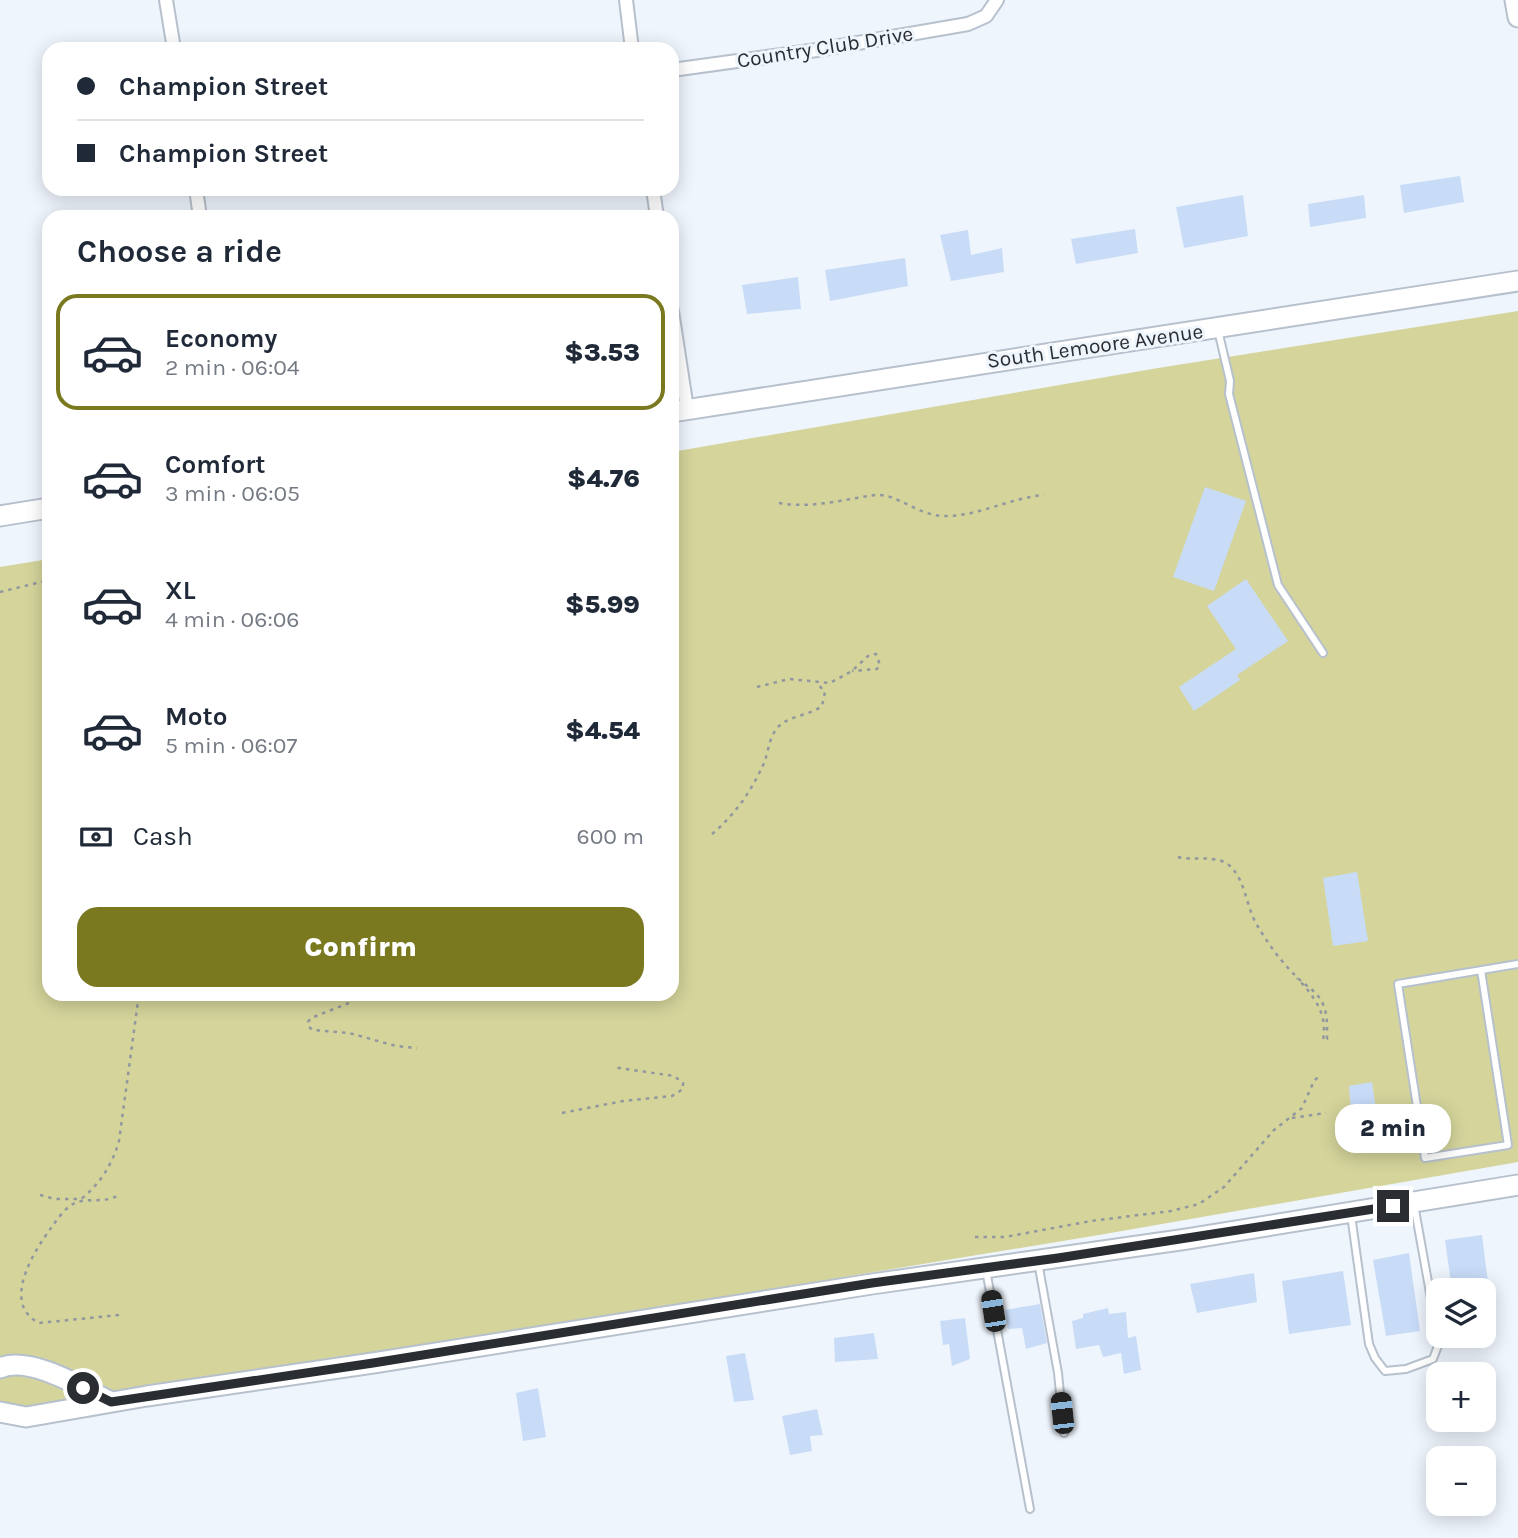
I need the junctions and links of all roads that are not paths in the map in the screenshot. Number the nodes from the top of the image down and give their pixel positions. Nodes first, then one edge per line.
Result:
1 (166, 0) edge
2 (626, 0) edge
3 (997, 0) edge
4 (1516, 0) edge
5 (1518, 18) edge
6 (173, 42) edge
7 (631, 42) edge
8 (679, 69) edge
9 (1518, 281) edge
10 (1217, 328) junction
11 (679, 411) edge
12 (42, 509) edge
13 (0, 516) edge
14 (1323, 653) dead end
15 (1518, 964) edge
16 (1482, 970) junction
17 (1518, 1185) edge
18 (1413, 1203) junction
19 (1351, 1213) junction
20 (1038, 1261) junction
21 (986, 1268) junction
22 (0, 1368) edge
23 (111, 1402) junction
24 (6, 1414) edge
25 (1064, 1433) dead end
26 (1030, 1509) dead end

1 - 6 street
2 - 7 street
3 - 8 street, Country Club Drive
4 - 5 street
9 - 10 street, South Lemoore Avenue
10 - 11 street, South Lemoore Avenue
10 - 14 lane
12 - 13 street
15 - 16 lane
16 - 16 lane
17 - 18 street
18 - 19 street
18 - 19 lane
19 - 20 street
20 - 21 street
20 - 25 lane
21 - 23 street
21 - 26 lane
22 - 23 street
23 - 24 street

